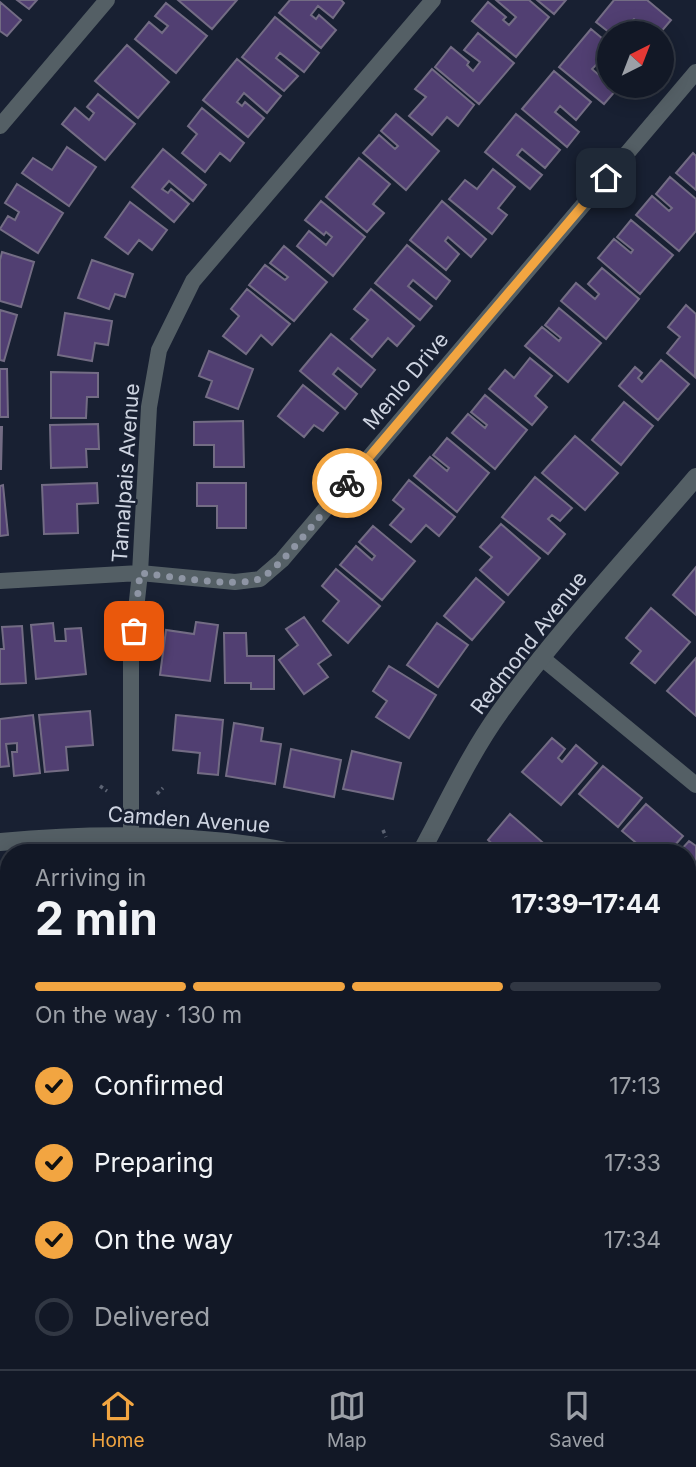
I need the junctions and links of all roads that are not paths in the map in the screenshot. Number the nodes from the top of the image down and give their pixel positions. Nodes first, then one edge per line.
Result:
1 (107, 0) edge
2 (433, 0) edge
3 (696, 72) edge
4 (0, 126) edge
5 (696, 477) edge
6 (140, 573) junction
7 (0, 581) edge
8 (542, 658) junction
9 (696, 785) edge
10 (131, 835) junction
11 (0, 842) edge
12 (235, 844) edge
13 (425, 844) edge

1 - 4 street
2 - 6 street, Tamalpais Avenue
3 - 6 street, Menlo Drive
5 - 8 street, Redmond Avenue
6 - 7 street, Menlo Drive
6 - 10 street, Tamalpais Avenue
8 - 9 street
8 - 13 street, Redmond Avenue
10 - 11 street, Camden Avenue
10 - 12 street, Camden Avenue

